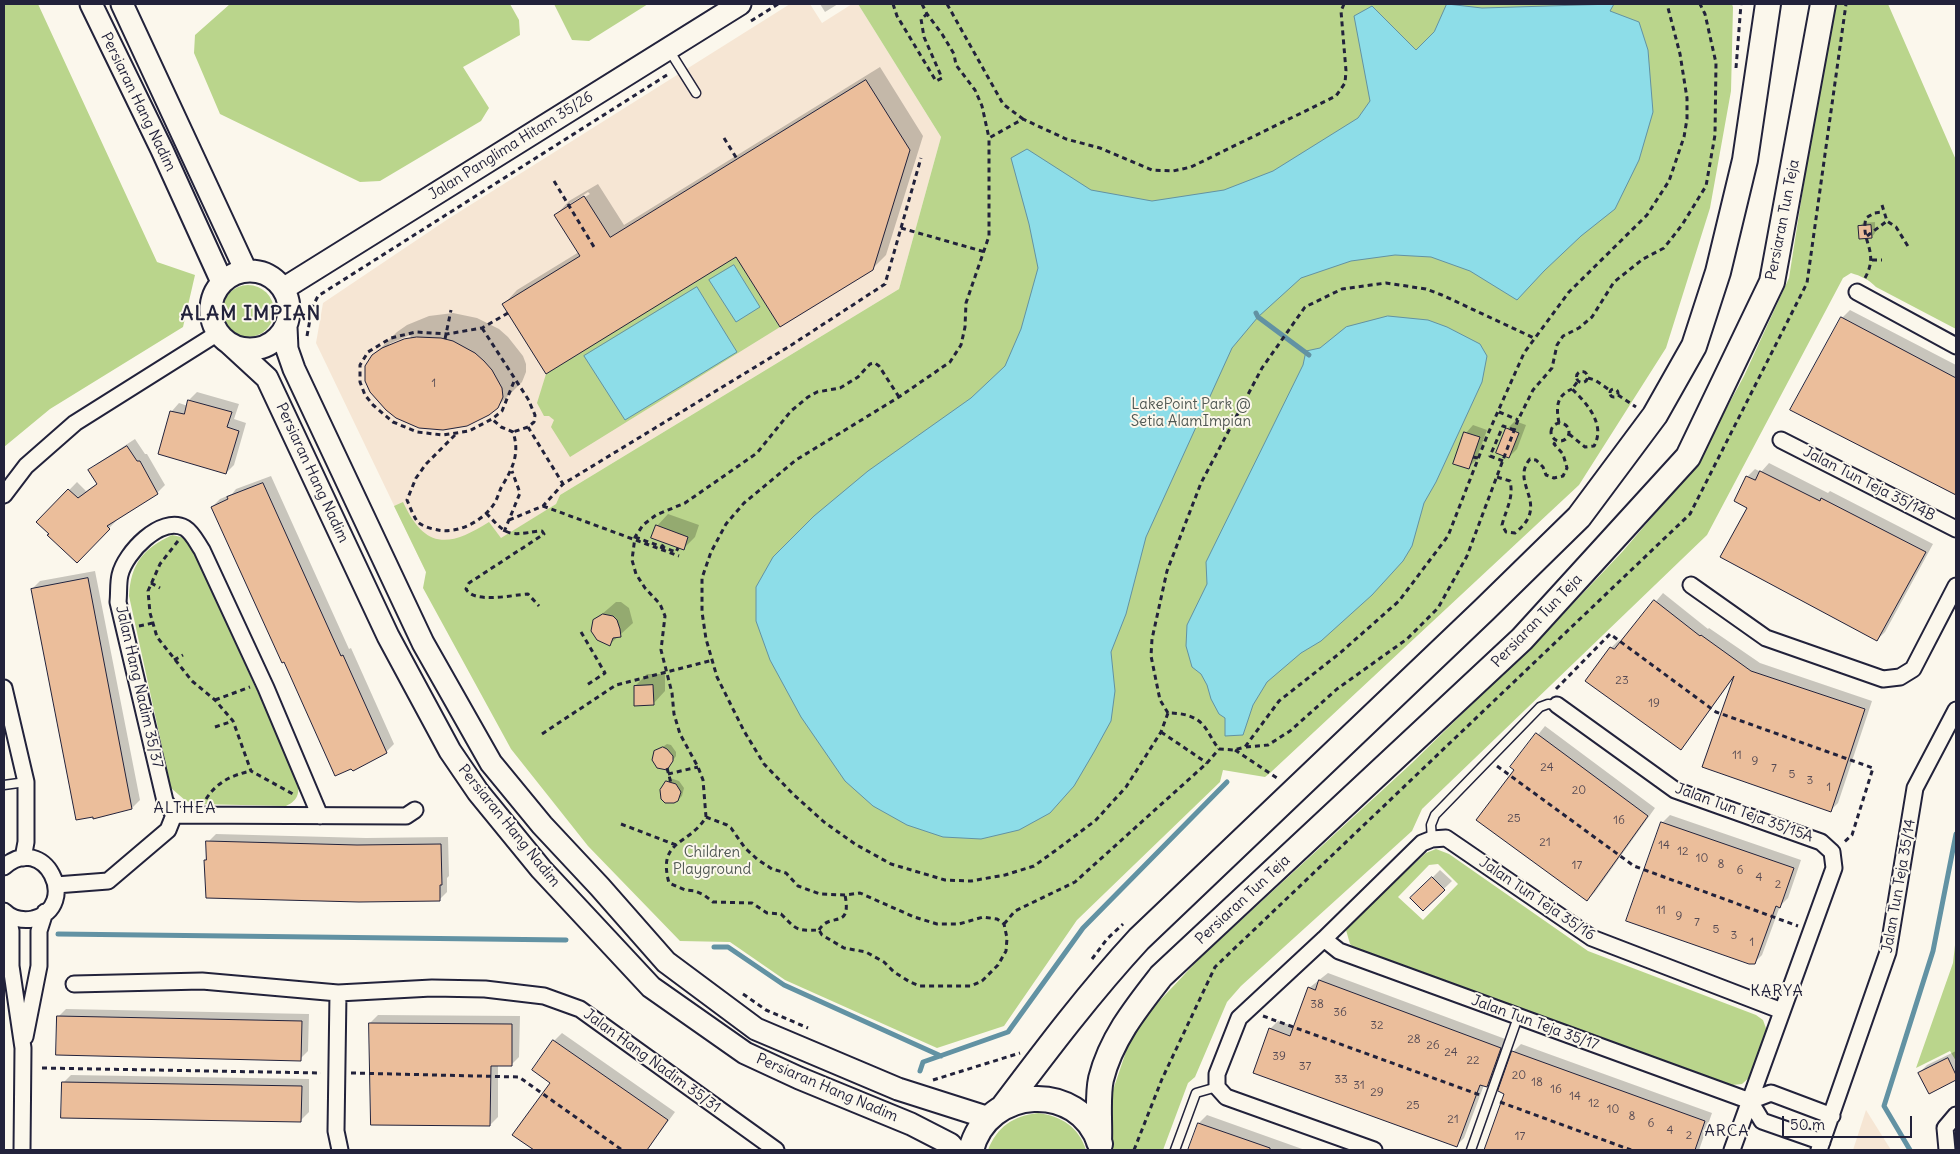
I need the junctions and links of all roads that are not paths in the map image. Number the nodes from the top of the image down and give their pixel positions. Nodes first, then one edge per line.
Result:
1 (91, 4) edge
2 (122, 4) edge
3 (740, 4) edge
4 (1768, 4) edge
5 (1823, 4) edge
6 (668, 49) junction
7 (696, 93) dead end
8 (246, 271) junction
9 (222, 282) junction
10 (283, 289) junction
11 (1857, 292) road end
12 (286, 327) junction
13 (223, 338) junction
14 (1956, 346) edge
15 (1781, 440) dead end
16 (4, 495) edge
17 (1956, 529) edge
18 (1691, 585) dead end
19 (1956, 586) edge
20 (4, 688) edge
21 (1557, 705) joint
22 (1956, 710) edge
23 (26, 782) junction
24 (4, 785) edge
25 (415, 810) dead end
26 (174, 815) junction
27 (320, 816) junction
28 (1432, 839) junction
29 (23, 858) junction
30 (4, 866) edge
31 (56, 885) junction
32 (5, 912) edge
33 (45, 912) junction
34 (1324, 940) junction
35 (74, 984) dead end
36 (338, 993) junction
37 (1782, 1011) junction
38 (1518, 1017) junction
39 (23, 1048) junction
40 (1217, 1087) junction
41 (1750, 1101) junction
42 (997, 1112) junction
43 (1956, 1115) edge
44 (1832, 1116) junction
45 (1100, 1146) edge
46 (1821, 1146) edge
47 (22, 1150) edge
48 (340, 1150) edge
49 (776, 1150) edge
50 (954, 1150) edge
51 (971, 1150) edge
52 (1175, 1150) edge
53 (1374, 1150) edge
54 (1471, 1150) edge
55 (1732, 1150) edge
56 (1947, 1150) edge

1 - 9 street, Persiaran Hang Nadim
2 - 8 street, Persiaran Hang Nadim
3 - 6 street, Jalan Panglima Hitam 35/26
4 - 42 main road
5 - 45 main road, Persiaran Tun Teja
6 - 7 lane
6 - 10 street, Jalan Panglima Hitam 35/26
8 - 9 street
8 - 10 street
9 - 13 street
10 - 12 street
11 - 14 street
12 - 13 street
12 - 42 street, Persiaran Hang Nadim
13 - 16 street
13 - 50 street, Persiaran Hang Nadim
15 - 17 street, Jalan Tun Teja 35/14B
18 - 19 street
20 - 23 street
21 - 28 lane
21 - 37 street, Jalan Tun Teja 35/15A
22 - 44 street, Jalan Tun Teja 35/14
23 - 24 lane
23 - 29 street
25 - 27 street
26 - 27 street
26 - 27 street, Jalan Hang Nadim 35/37
26 - 31 street
28 - 34 street
28 - 37 street, Jalan Tun Teja 35/16
29 - 30 street
29 - 31 street
31 - 33 street
32 - 33 street
32 - 39 street
33 - 39 street
34 - 38 street, Jalan Tun Teja 35/17
34 - 40 street
35 - 36 street, Jalan Hang Nadim 35/31
36 - 48 street
36 - 49 street, Jalan Hang Nadim 35/31
37 - 41 street
38 - 41 street, Jalan Tun Teja 35/17
38 - 54 lane
39 - 47 street
40 - 52 lane
40 - 53 street
41 - 44 street
41 - 46 street
41 - 55 street
42 - 45 main road
42 - 51 main road
43 - 56 street
44 - 46 street, Jalan Tun Teja 35/14

